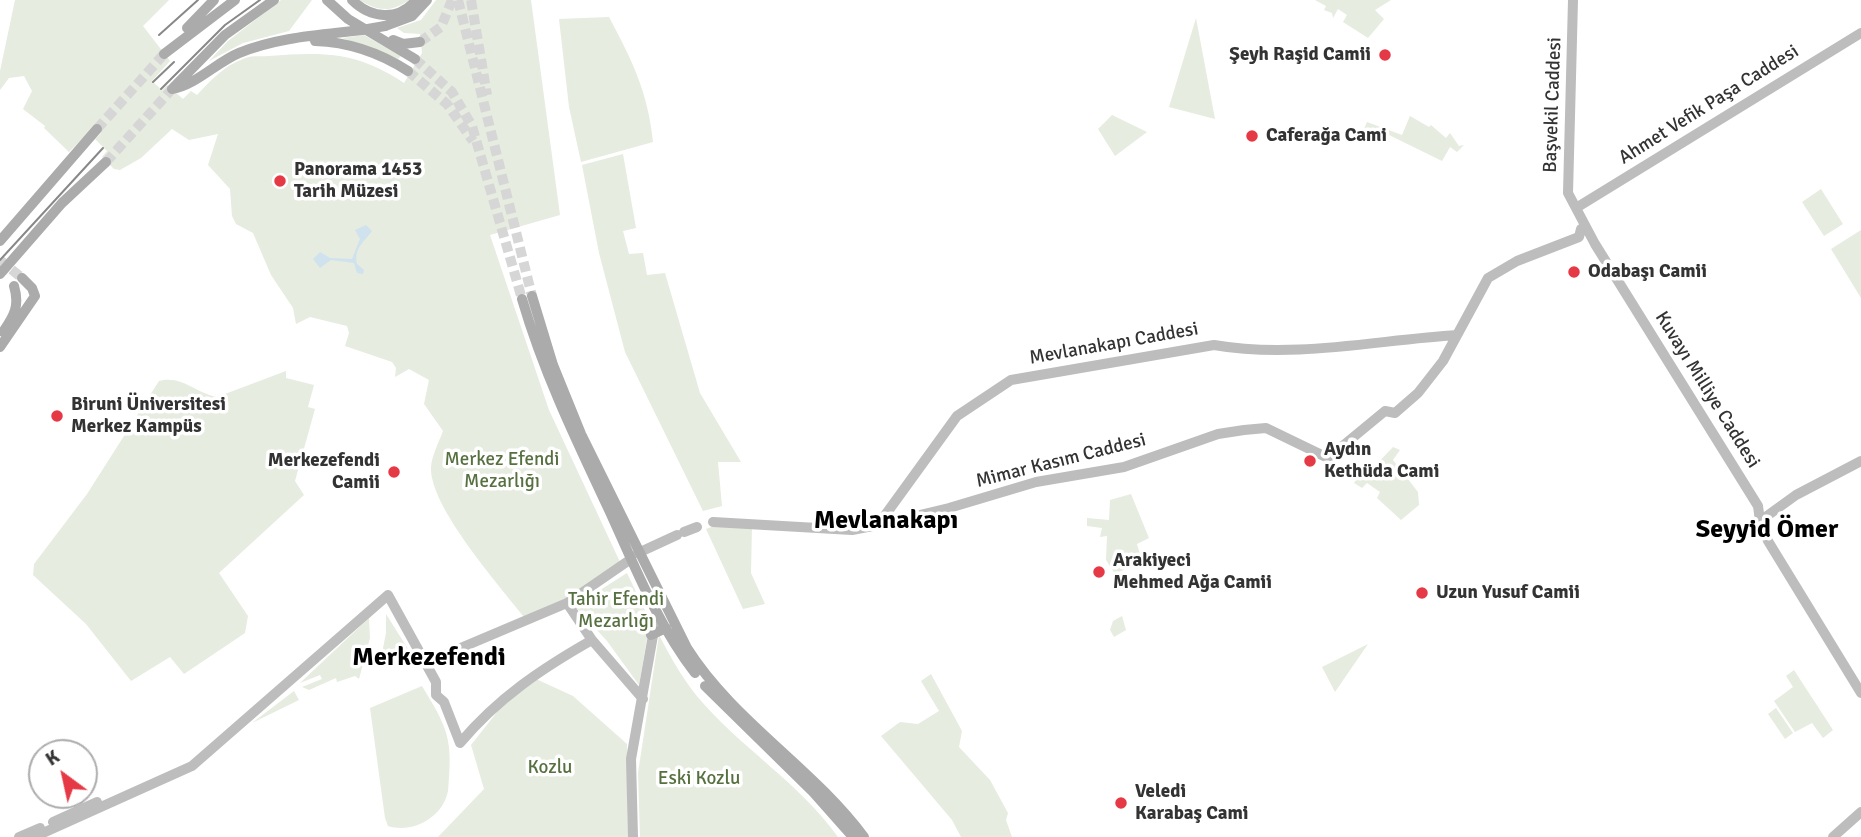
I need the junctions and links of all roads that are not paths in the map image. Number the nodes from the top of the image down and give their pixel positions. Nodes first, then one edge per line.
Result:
1 (214, 0) edge
2 (235, 0) edge
3 (274, 0) edge
4 (327, 0) edge
5 (352, 0) edge
6 (416, 0) edge
7 (428, 0) edge
8 (1573, 0) edge
9 (360, 27) junction
10 (1861, 33) edge
11 (291, 39) junction
12 (420, 42) dead end
13 (415, 59) tunnel mouth
14 (408, 71) tunnel mouth
15 (97, 129) tunnel mouth
16 (106, 162) tunnel mouth
17 (1576, 208) junction
18 (1581, 229) dead end
19 (0, 241) edge
20 (1595, 244) joint
21 (0, 274) edge
22 (527, 298) tunnel mouth
23 (0, 335) edge
24 (1457, 335) junction
25 (0, 347) edge
26 (1861, 461) edge
27 (1760, 521) junction
28 (713, 522) dead end
29 (878, 525) junction
30 (697, 527) dead end
31 (634, 556) junction
32 (567, 603) junction
33 (660, 609) junction
34 (666, 628) junction
35 (652, 635) junction
36 (592, 640) junction
37 (425, 663) junction
38 (1861, 693) edge
39 (643, 699) junction
40 (134, 791) junction
41 (1861, 813) edge
42 (19, 837) edge
43 (34, 837) edge
44 (633, 837) edge
45 (853, 837) edge
46 (864, 837) edge
47 (1833, 837) edge

1 - 2 main road
3 - 11 main road
4 - 9 main road
5 - 6 main road
7 - 9 main road, bridge
8 - 17 street, Başvekil Caddesi
9 - 11 main road
9 - 12 main road
9 - 13 main road
10 - 17 street, Ahmet Vefik Paşa Caddesi
11 - 14 main road
15 - 19 main road
16 - 21 main road
17 - 20 street, Başvekil Caddesi
18 - 24 street
20 - 27 street, Kuvayı Milliye Caddesi
22 - 31 main road
23 - 25 main road
24 - 29 street, Mevlanakapı Caddesi
24 - 29 street, Mimar Kasım Caddesi
26 - 27 street
27 - 38 street, Kuvayı Milliye Caddesi
28 - 29 street
30 - 31 street
31 - 32 street
31 - 33 main road
32 - 36 street
32 - 37 street
33 - 34 main road
33 - 35 street
33 - 46 main road
34 - 35 main road
34 - 45 main road
35 - 39 street
36 - 37 street
36 - 39 street
37 - 40 street
39 - 44 street
40 - 42 street
40 - 43 street
41 - 47 street

